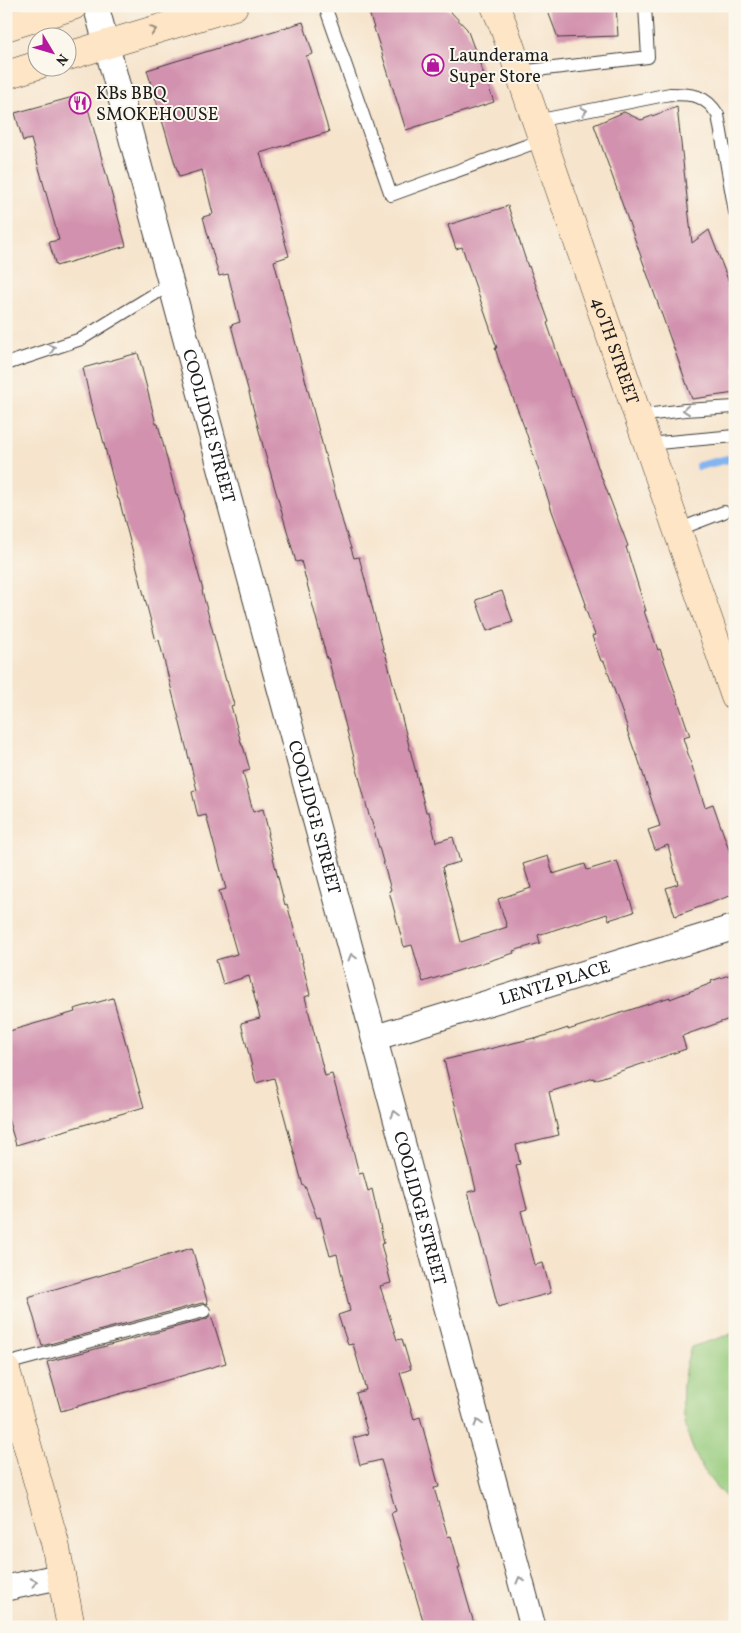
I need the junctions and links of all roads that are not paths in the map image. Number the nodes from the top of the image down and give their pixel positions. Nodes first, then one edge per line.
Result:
1 (73, 6) edge
2 (96, 6) edge
3 (234, 6) edge
4 (325, 6) edge
5 (495, 6) edge
6 (646, 6) edge
7 (6, 27) edge
8 (106, 44) junction
9 (78, 53) edge
10 (28, 69) edge
11 (519, 72) junction
12 (6, 75) edge
13 (539, 131) junction
14 (735, 212) edge
15 (171, 284) junction
16 (6, 364) edge
17 (735, 406) edge
18 (638, 416) junction
19 (735, 436) edge
20 (647, 444) junction
21 (724, 512) dead end
22 (677, 530) junction
23 (735, 697) edge
24 (735, 927) edge
25 (374, 1038) junction
26 (204, 1311) dead end
27 (6, 1364) edge
28 (6, 1370) edge
29 (62, 1576) junction
30 (6, 1588) edge
31 (71, 1627) edge
32 (533, 1627) edge

1 - 7 street
2 - 8 street, COOLIDGE STREET
8 -> 3 street
4 - 13 lane
5 - 11 street, 40TH STREET
6 - 11 lane
8 - 9 street
8 - 15 street, COOLIDGE STREET
10 - 12 street
11 - 13 street, 40TH STREET
13 -> 14 lane
13 - 18 street, 40TH STREET
16 -> 15 lane
25 -> 15 street, COOLIDGE STREET
17 -> 18 lane
18 - 20 street, 40TH STREET
19 - 20 lane
20 - 22 street, 40TH STREET
21 - 22 lane
22 - 23 street, 40TH STREET
24 - 25 street, LENTZ PLACE
32 -> 25 street, COOLIDGE STREET
26 - 27 lane
28 - 29 street
30 -> 29 street
29 - 31 street

